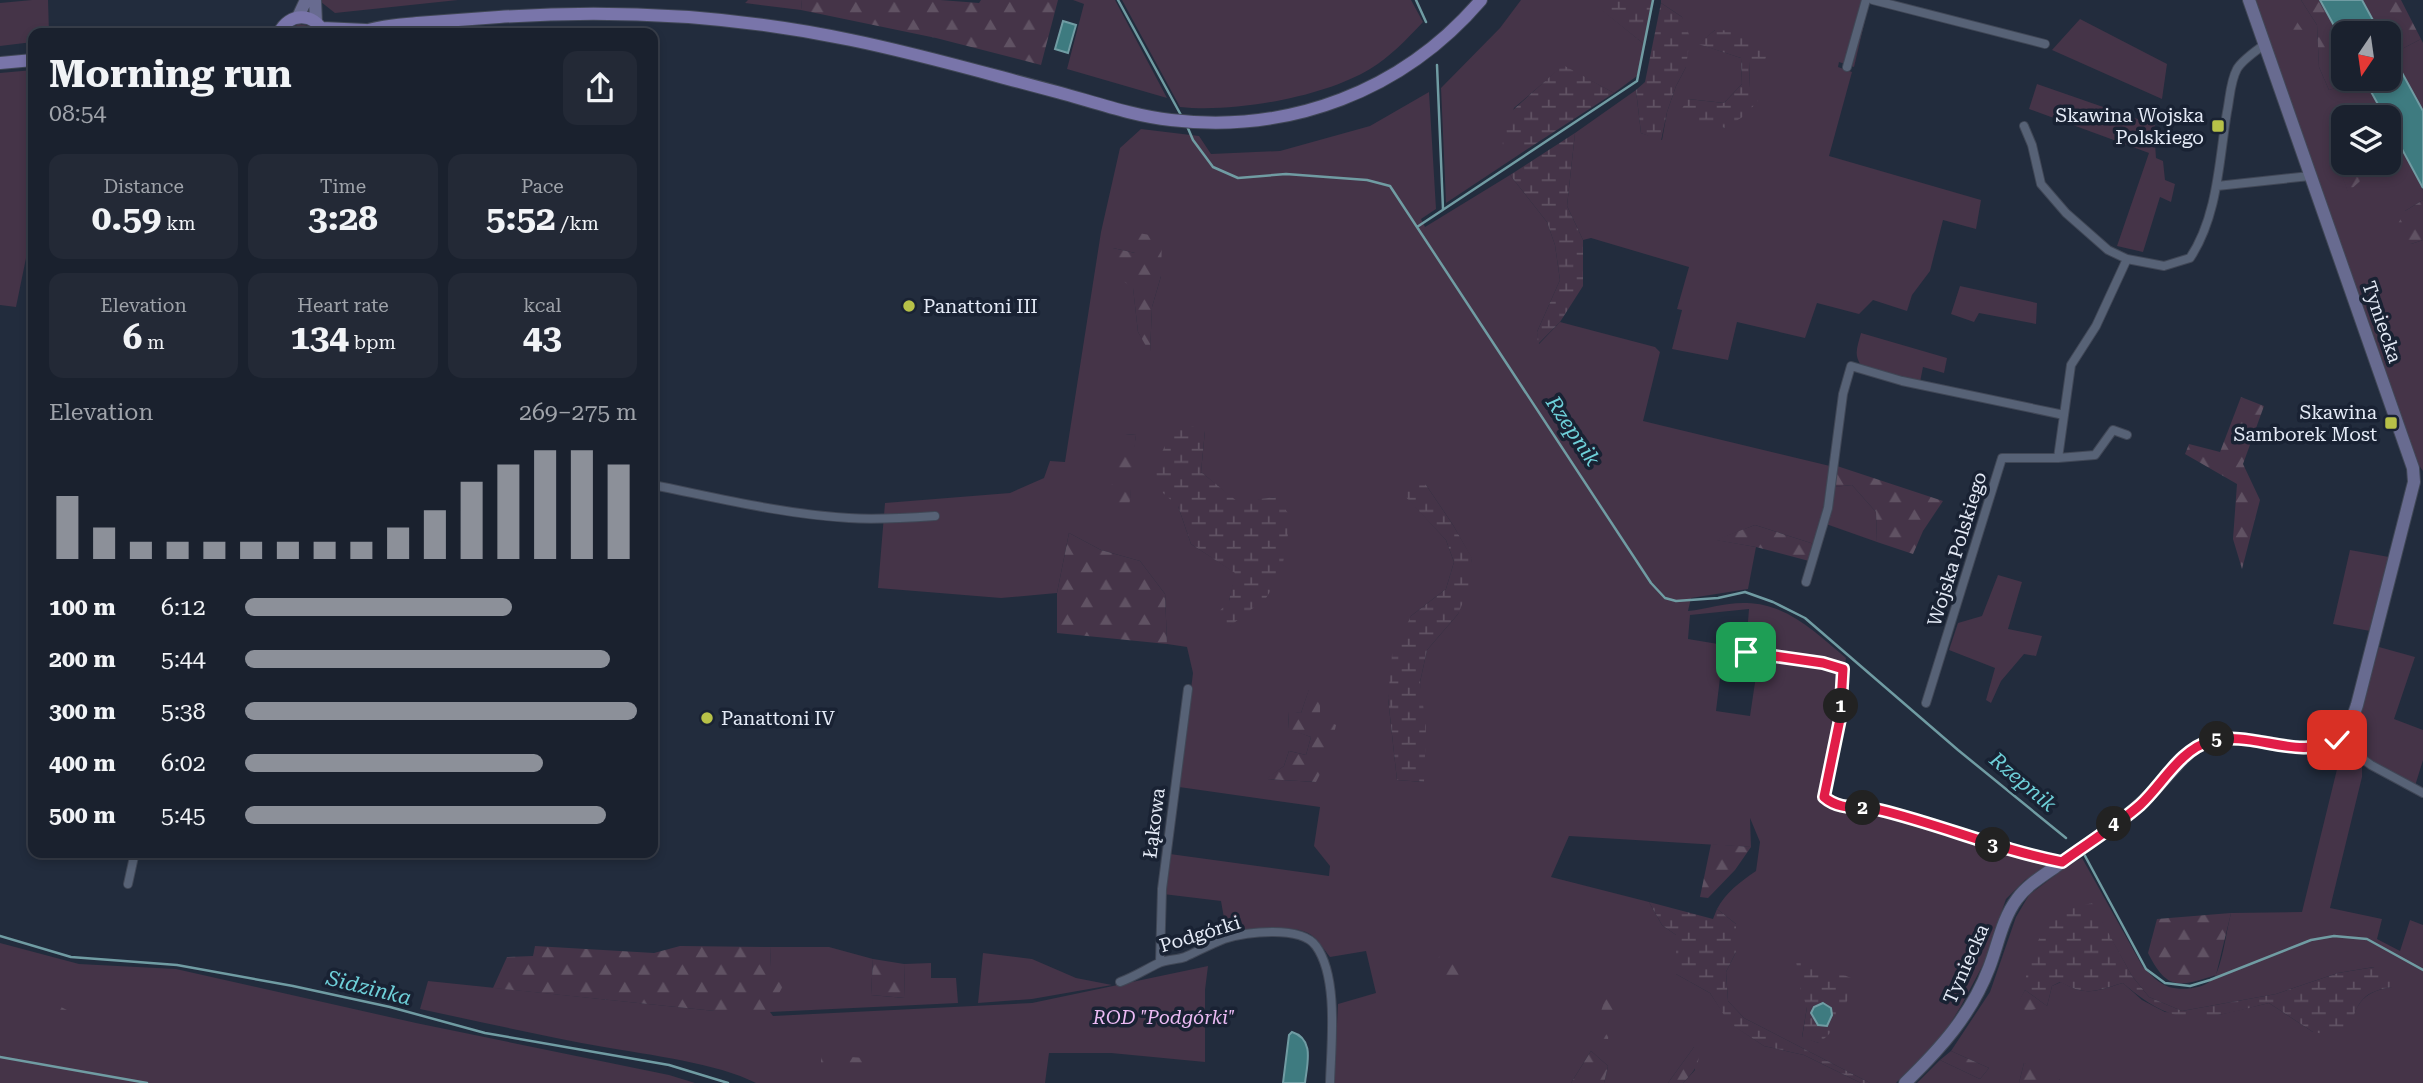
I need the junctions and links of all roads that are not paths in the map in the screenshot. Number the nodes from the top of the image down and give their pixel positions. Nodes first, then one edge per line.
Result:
1 (306, 0) edge
2 (315, 0) edge
3 (1481, 0) edge
4 (1866, 0) edge
5 (1873, 0) edge
6 (2249, 0) edge
7 (298, 17) junction
8 (282, 28) edge
9 (321, 28) edge
10 (396, 28) edge
11 (2045, 44) dead end
12 (2265, 44) junction
13 (28, 60) edge
14 (0, 63) edge
15 (1847, 67) dead end
16 (2024, 126) dead end
17 (2310, 176) junction
18 (2217, 186) junction
19 (2127, 259) junction
20 (2064, 415) junction
21 (2127, 435) dead end
22 (2058, 458) junction
23 (2418, 482) edge
24 (658, 486) edge
25 (935, 516) dead end
26 (1806, 582) dead end
27 (1746, 652) dead end
28 (1188, 689) dead end
29 (1926, 702) dead end
30 (2337, 740) junction
31 (2423, 793) edge
32 (2072, 855) junction
33 (134, 858) edge
34 (128, 884) dead end
35 (1160, 962) junction
36 (1120, 982) dead end
37 (1330, 1083) edge
38 (1905, 1083) edge

1 - 7 street
2 - 9 street
3 - 10 main road
4 - 15 street
5 - 11 street
6 - 12 street, Tyniecka
7 - 8 main road
7 - 9 main road
12 - 17 street, Tyniecka
12 - 18 street
13 - 14 main road
16 - 19 street
17 - 18 street
17 - 23 street, Tyniecka
18 - 19 street
19 - 20 street
20 - 22 street
20 - 26 street
21 - 22 street, Wojska Polskiego
22 - 29 street, Wojska Polskiego
23 - 30 street, Tyniecka
24 - 25 street
27 - 32 street
28 - 35 street, Łąkowa
30 - 31 street
30 - 32 street, Tyniecka
32 - 38 street, Tyniecka
33 - 34 street
35 - 36 street, Podgórki
35 - 37 street, Podgórki

